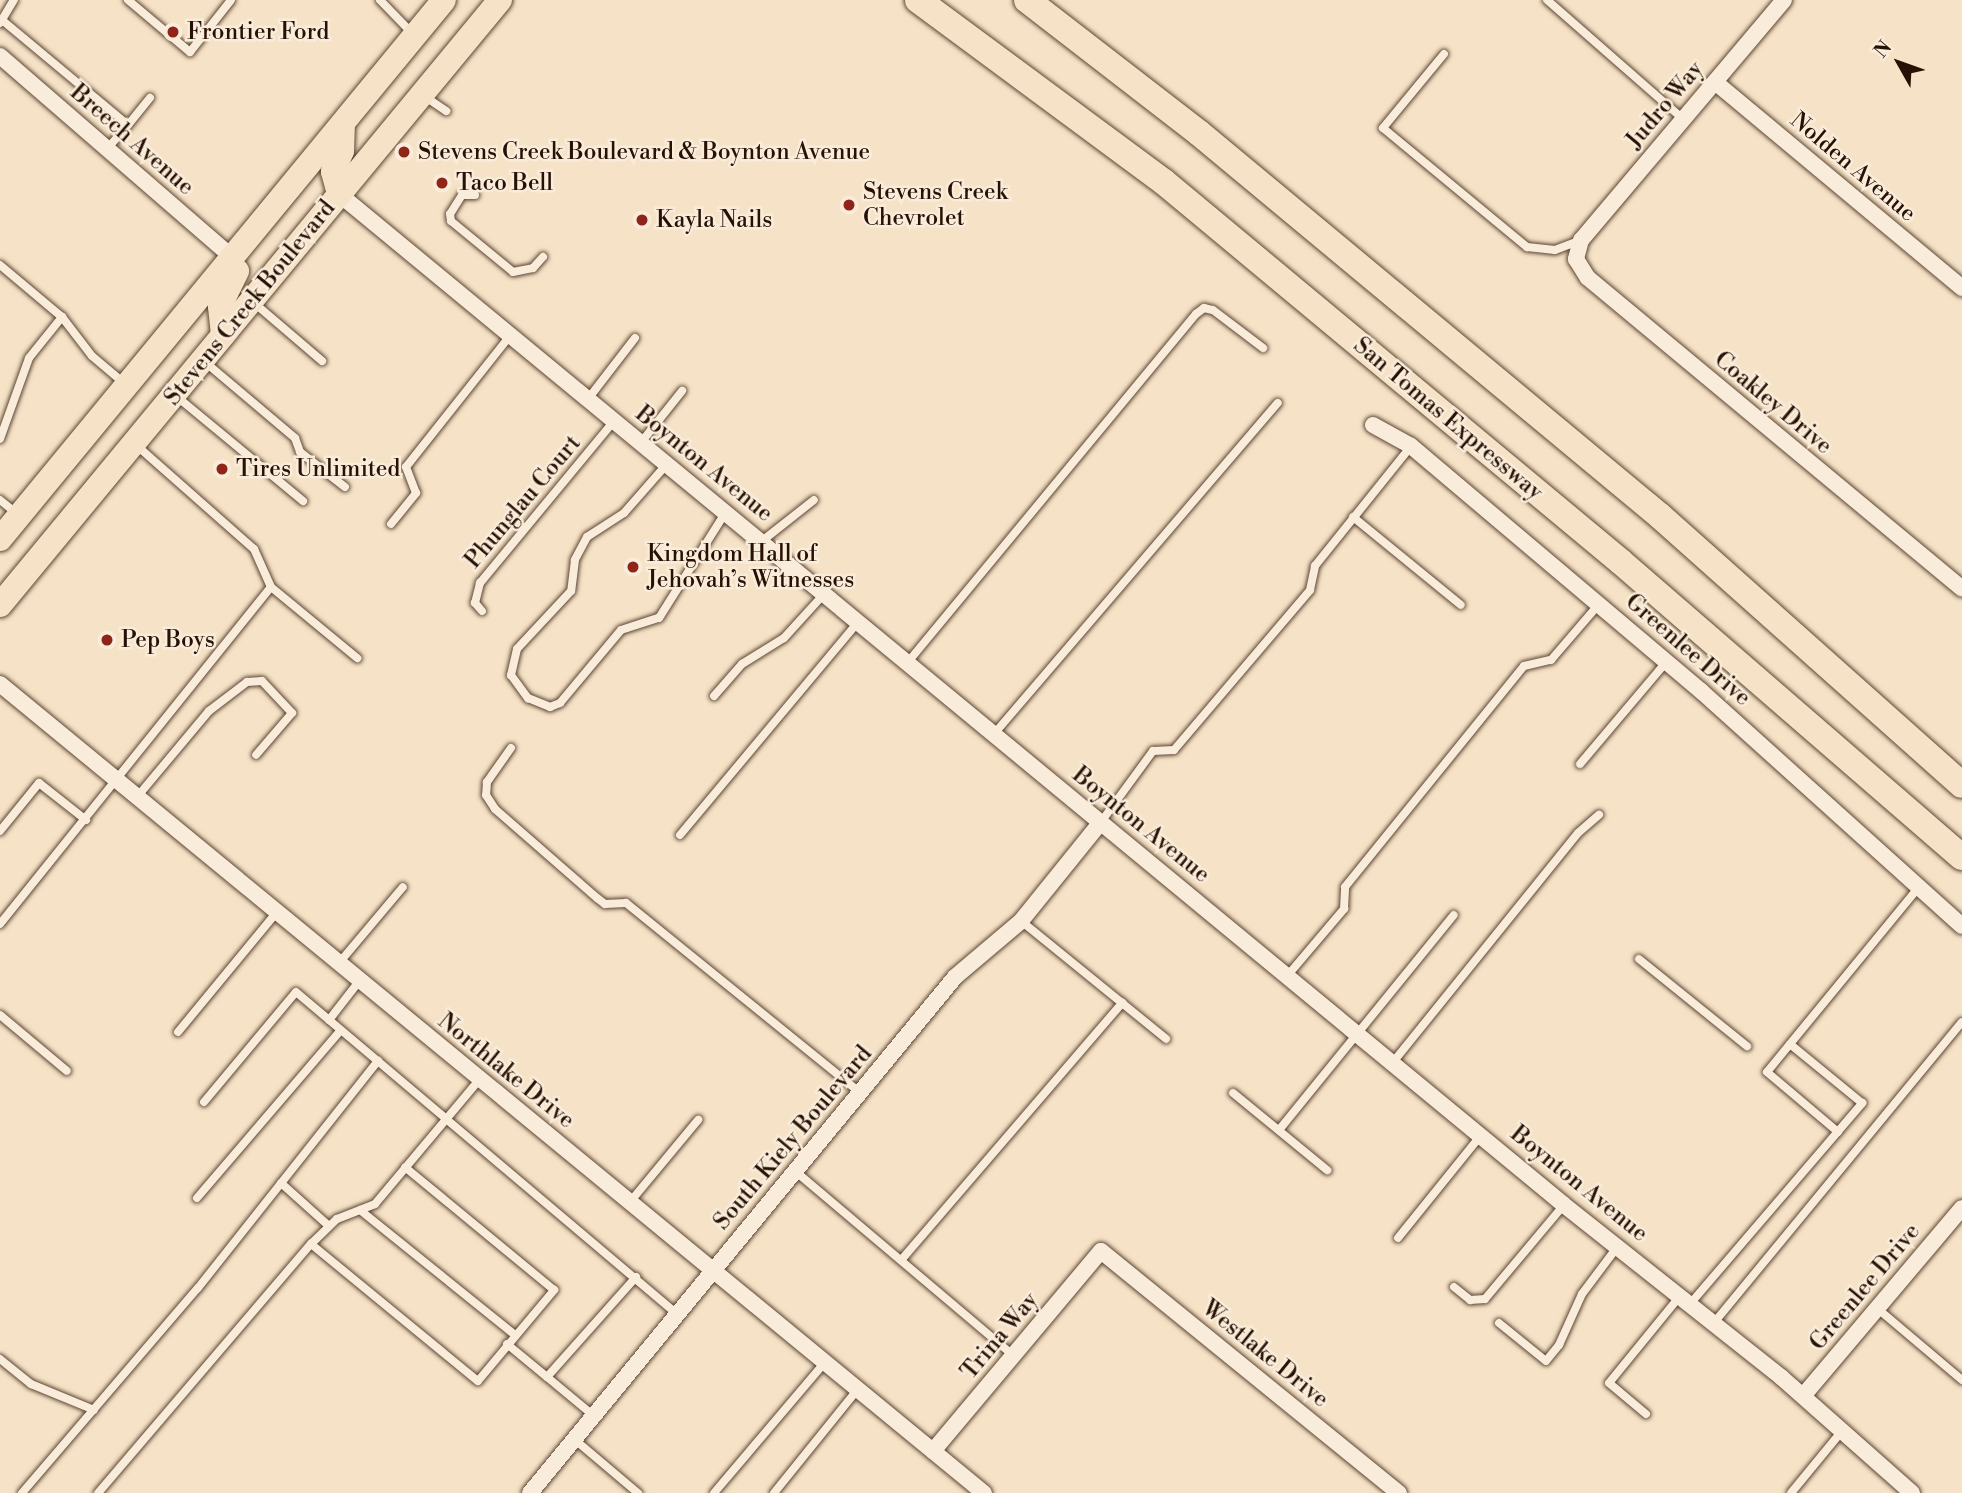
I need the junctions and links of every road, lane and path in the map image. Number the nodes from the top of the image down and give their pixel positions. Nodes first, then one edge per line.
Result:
1 (14, 0) edge
2 (128, 0) edge
3 (231, 0) edge
4 (380, 0) edge
5 (444, 0) edge
6 (500, 0) edge
7 (1027, 0) edge
8 (1548, 0) edge
9 (1784, 0) edge
10 (918, 3) edge
11 (1, 22) edge
12 (415, 36) junction
13 (1444, 54) dead end
14 (0, 56) edge
15 (1715, 82) junction
16 (422, 94) junction
17 (150, 98) dead end
18 (446, 111) dead end
19 (1683, 119) junction
20 (343, 124) junction
21 (128, 125) junction
22 (107, 149) junction
23 (339, 194) junction
24 (475, 195) dead end
25 (1581, 240) junction
26 (543, 257) dead end
27 (234, 258) junction
28 (0, 265) edge
29 (1962, 288) edge
30 (251, 300) junction
31 (62, 317) junction
32 (223, 335) junction
33 (510, 336) junction
34 (635, 338) dead end
35 (1263, 348) dead end
36 (202, 360) junction
37 (322, 361) dead end
38 (128, 386) junction
39 (682, 391) dead end
40 (174, 395) junction
41 (588, 399) junction
42 (1278, 403) dead end
43 (615, 420) junction
44 (1373, 425) dead end
45 (0, 439) edge
46 (643, 440) junction
47 (134, 443) junction
48 (1411, 446) junction
49 (669, 462) junction
50 (345, 486) dead end
51 (0, 500) edge
52 (303, 500) dead end
53 (814, 500) dead end
54 (726, 510) junction
55 (20, 516) junction
56 (1353, 517) junction
57 (391, 524) dead end
58 (0, 539) edge
59 (762, 541) junction
60 (271, 587) junction
61 (1962, 588) edge
62 (825, 593) junction
63 (1600, 604) junction
64 (0, 605) edge
65 (1461, 605) dead end
66 (482, 611) dead end
67 (859, 621) junction
68 (357, 658) dead end
69 (1667, 661) junction
70 (908, 662) junction
71 (0, 684) edge
72 (714, 695) dead end
73 (994, 734) junction
74 (511, 748) dead end
75 (256, 755) dead end
76 (1580, 764) dead end
77 (116, 779) junction
78 (1962, 785) edge
79 (137, 797) junction
80 (1599, 815) dead end
81 (86, 820) junction
82 (1101, 822) junction
83 (0, 831) edge
84 (680, 835) dead end
85 (1962, 857) edge
86 (1920, 886) junction
87 (402, 887) dead end
88 (277, 912) junction
89 (1454, 915) dead end
90 (1021, 920) junction
91 (0, 924) edge
92 (1962, 926) edge
93 (1639, 959) dead end
94 (340, 963) junction
95 (1288, 975) junction
96 (360, 980) junction
97 (1122, 1003) junction
98 (0, 1015) edge
99 (330, 1020) junction
100 (1962, 1022) edge
101 (341, 1030) junction
102 (177, 1032) dead end
103 (1360, 1033) junction
104 (1166, 1039) dead end
105 (1790, 1044) junction
106 (1747, 1046) dead end
107 (1394, 1061) junction
108 (379, 1062) junction
109 (67, 1071) dead end
110 (480, 1079) junction
111 (859, 1092) junction
112 (1233, 1093) dead end
113 (204, 1102) dead end
114 (445, 1117) junction
115 (698, 1120) dead end
116 (1279, 1130) junction
117 (1838, 1132) junction
118 (1482, 1134) junction
119 (405, 1167) junction
120 (1327, 1170) dead end
121 (794, 1171) junction
122 (281, 1183) junction
123 (197, 1198) dead end
124 (630, 1202) junction
125 (1564, 1205) junction
126 (1962, 1208) edge
127 (360, 1210) junction
128 (329, 1226) junction
129 (1398, 1238) dead end
130 (311, 1244) junction
131 (1619, 1245) junction
132 (1101, 1251) joint
133 (902, 1259) junction
134 (713, 1269) junction
135 (636, 1277) junction
136 (1454, 1287) dead end
137 (1685, 1300) junction
138 (1878, 1309) junction
139 (677, 1314) junction
140 (1499, 1323) dead end
141 (1713, 1324) junction
142 (515, 1335) junction
143 (507, 1344) junction
144 (1013, 1355) junction
145 (0, 1359) edge
146 (825, 1362) junction
147 (547, 1377) junction
148 (1962, 1380) edge
149 (858, 1389) junction
150 (1803, 1396) junction
151 (94, 1410) junction
152 (1646, 1414) dead end
153 (594, 1416) junction
154 (1842, 1431) junction
155 (574, 1439) junction
156 (933, 1451) junction
157 (975, 1490) edge
158 (23, 1493) edge
159 (98, 1493) edge
160 (530, 1493) edge
161 (638, 1493) edge
162 (714, 1493) edge
163 (774, 1493) edge
164 (1399, 1493) edge
165 (1791, 1493) edge
166 (1912, 1493) edge

1 - 11 lane
2 - 3 lane
4 - 12 lane
5 - 12 main road, Stevens Creek Boulevard
6 - 16 main road, Stevens Creek Boulevard
7 - 78 highway
8 - 19 lane
9 - 15 street, Judro Way
10 - 85 highway, San Tomas Expressway
11 - 21 lane
12 - 20 main road, Stevens Creek Boulevard
13 - 25 lane
14 - 22 street, Breech Avenue
15 - 19 street, Judro Way
15 - 29 street, Nolden Avenue
16 - 18 lane
16 - 23 main road, Stevens Creek Boulevard
17 - 21 lane
19 - 25 street, Judro Way
20 - 23 main road
20 - 27 main road, Stevens Creek Boulevard
21 - 22 lane
22 - 27 street, Breech Avenue
23 - 30 main road, Stevens Creek Boulevard
23 - 33 street, Boynton Avenue
24 - 26 lane
25 - 61 street, Coakley Drive
27 - 32 main road
27 - 38 main road, Stevens Creek Boulevard
28 - 31 lane
30 - 32 main road, Stevens Creek Boulevard
30 - 37 lane
31 - 38 lane
31 - 45 lane
32 - 36 main road, Stevens Creek Boulevard
33 - 41 street, Boynton Avenue
33 - 57 lane
34 - 41 lane
35 - 70 lane
36 - 40 main road, Stevens Creek Boulevard
36 - 50 lane
38 - 55 main road, Stevens Creek Boulevard
39 - 46 lane
40 - 47 main road, Stevens Creek Boulevard
40 - 52 lane
41 - 43 street, Boynton Avenue
42 - 73 lane
43 - 46 street, Boynton Avenue
43 - 66 lane, Phunglau Court
44 - 48 street, Greenlee Drive
46 - 49 street, Boynton Avenue
47 - 60 lane
47 - 64 main road, Stevens Creek Boulevard
48 - 56 lane
48 - 63 street, Greenlee Drive
49 - 54 street, Boynton Avenue
49 - 54 lane
51 - 55 lane
53 - 59 lane
54 - 59 street, Boynton Avenue
55 - 58 main road, Stevens Creek Boulevard
56 - 65 lane
56 - 82 lane
59 - 62 street, Boynton Avenue
60 - 68 lane
60 - 77 lane
62 - 67 street, Boynton Avenue
62 - 72 lane
63 - 69 street, Greenlee Drive
63 - 95 lane
67 - 70 street, Boynton Avenue
67 - 84 lane
69 - 76 lane
69 - 86 street, Greenlee Drive
70 - 73 street, Boynton Avenue
71 - 77 street, Northlake Drive
73 - 82 street, Boynton Avenue
74 - 111 lane
75 - 79 lane
77 - 79 street, Northlake Drive
77 - 81 lane
79 - 88 street, Northlake Drive
80 - 107 lane
81 - 83 lane
81 - 91 lane
82 - 90 street, South Kiely Boulevard
82 - 95 street, Boynton Avenue
86 - 92 street, Greenlee Drive
86 - 105 lane
87 - 94 lane
88 - 94 street, Northlake Drive
88 - 102 lane
89 - 103 lane
90 - 97 lane
90 - 111 street, South Kiely Boulevard
93 - 106 lane
94 - 96 street, Northlake Drive
95 - 103 street, Boynton Avenue
96 - 99 lane
96 - 110 street, Northlake Drive
97 - 104 lane
97 - 133 lane
98 - 109 lane
99 - 101 lane
99 - 113 lane
100 - 141 lane
101 - 108 lane
101 - 123 lane
103 - 107 street, Boynton Avenue
103 - 116 lane
105 - 117 lane
105 - 117 lane
107 - 118 street, Boynton Avenue
108 - 114 lane
108 - 122 lane
110 - 114 lane
110 - 124 street, Northlake Drive
111 - 121 street, South Kiely Boulevard
112 - 116 lane
114 - 119 lane
114 - 135 lane
115 - 124 lane
116 - 120 lane
117 - 137 lane
118 - 125 street, Boynton Avenue
118 - 129 lane
119 - 127 lane
119 - 142 lane
121 - 133 lane
121 - 134 street, South Kiely Boulevard
122 - 128 lane
122 - 151 lane
124 - 134 street, Northlake Drive
125 - 131 street, Boynton Avenue
125 - 136 lane
126 - 138 street, Greenlee Drive
127 - 128 lane
127 - 142 lane
128 - 130 lane
130 - 143 lane
130 - 159 lane
131 - 137 street, Boynton Avenue
131 - 140 lane
132 - 144 street, Trina Way
132 - 164 street, Westlake Drive
133 - 144 lane
134 - 139 street, South Kiely Boulevard
134 - 146 street, Northlake Drive
135 - 139 lane
135 - 147 lane
137 - 141 street, Boynton Avenue
137 - 152 lane
138 - 148 lane
138 - 150 street, Greenlee Drive
139 - 153 street, South Kiely Boulevard
141 - 150 street, Boynton Avenue
142 - 143 lane
143 - 147 lane
144 - 156 street, Trina Way
145 - 151 lane
146 - 149 street, Northlake Drive
146 - 162 lane
147 - 153 lane
149 - 156 street, Northlake Drive
149 - 163 lane
150 - 154 street, Boynton Avenue
151 - 158 lane
153 - 155 street, South Kiely Boulevard
154 - 165 lane
154 - 166 street, Boynton Avenue
155 - 160 street, South Kiely Boulevard
155 - 161 lane
156 - 157 street, Northlake Drive

